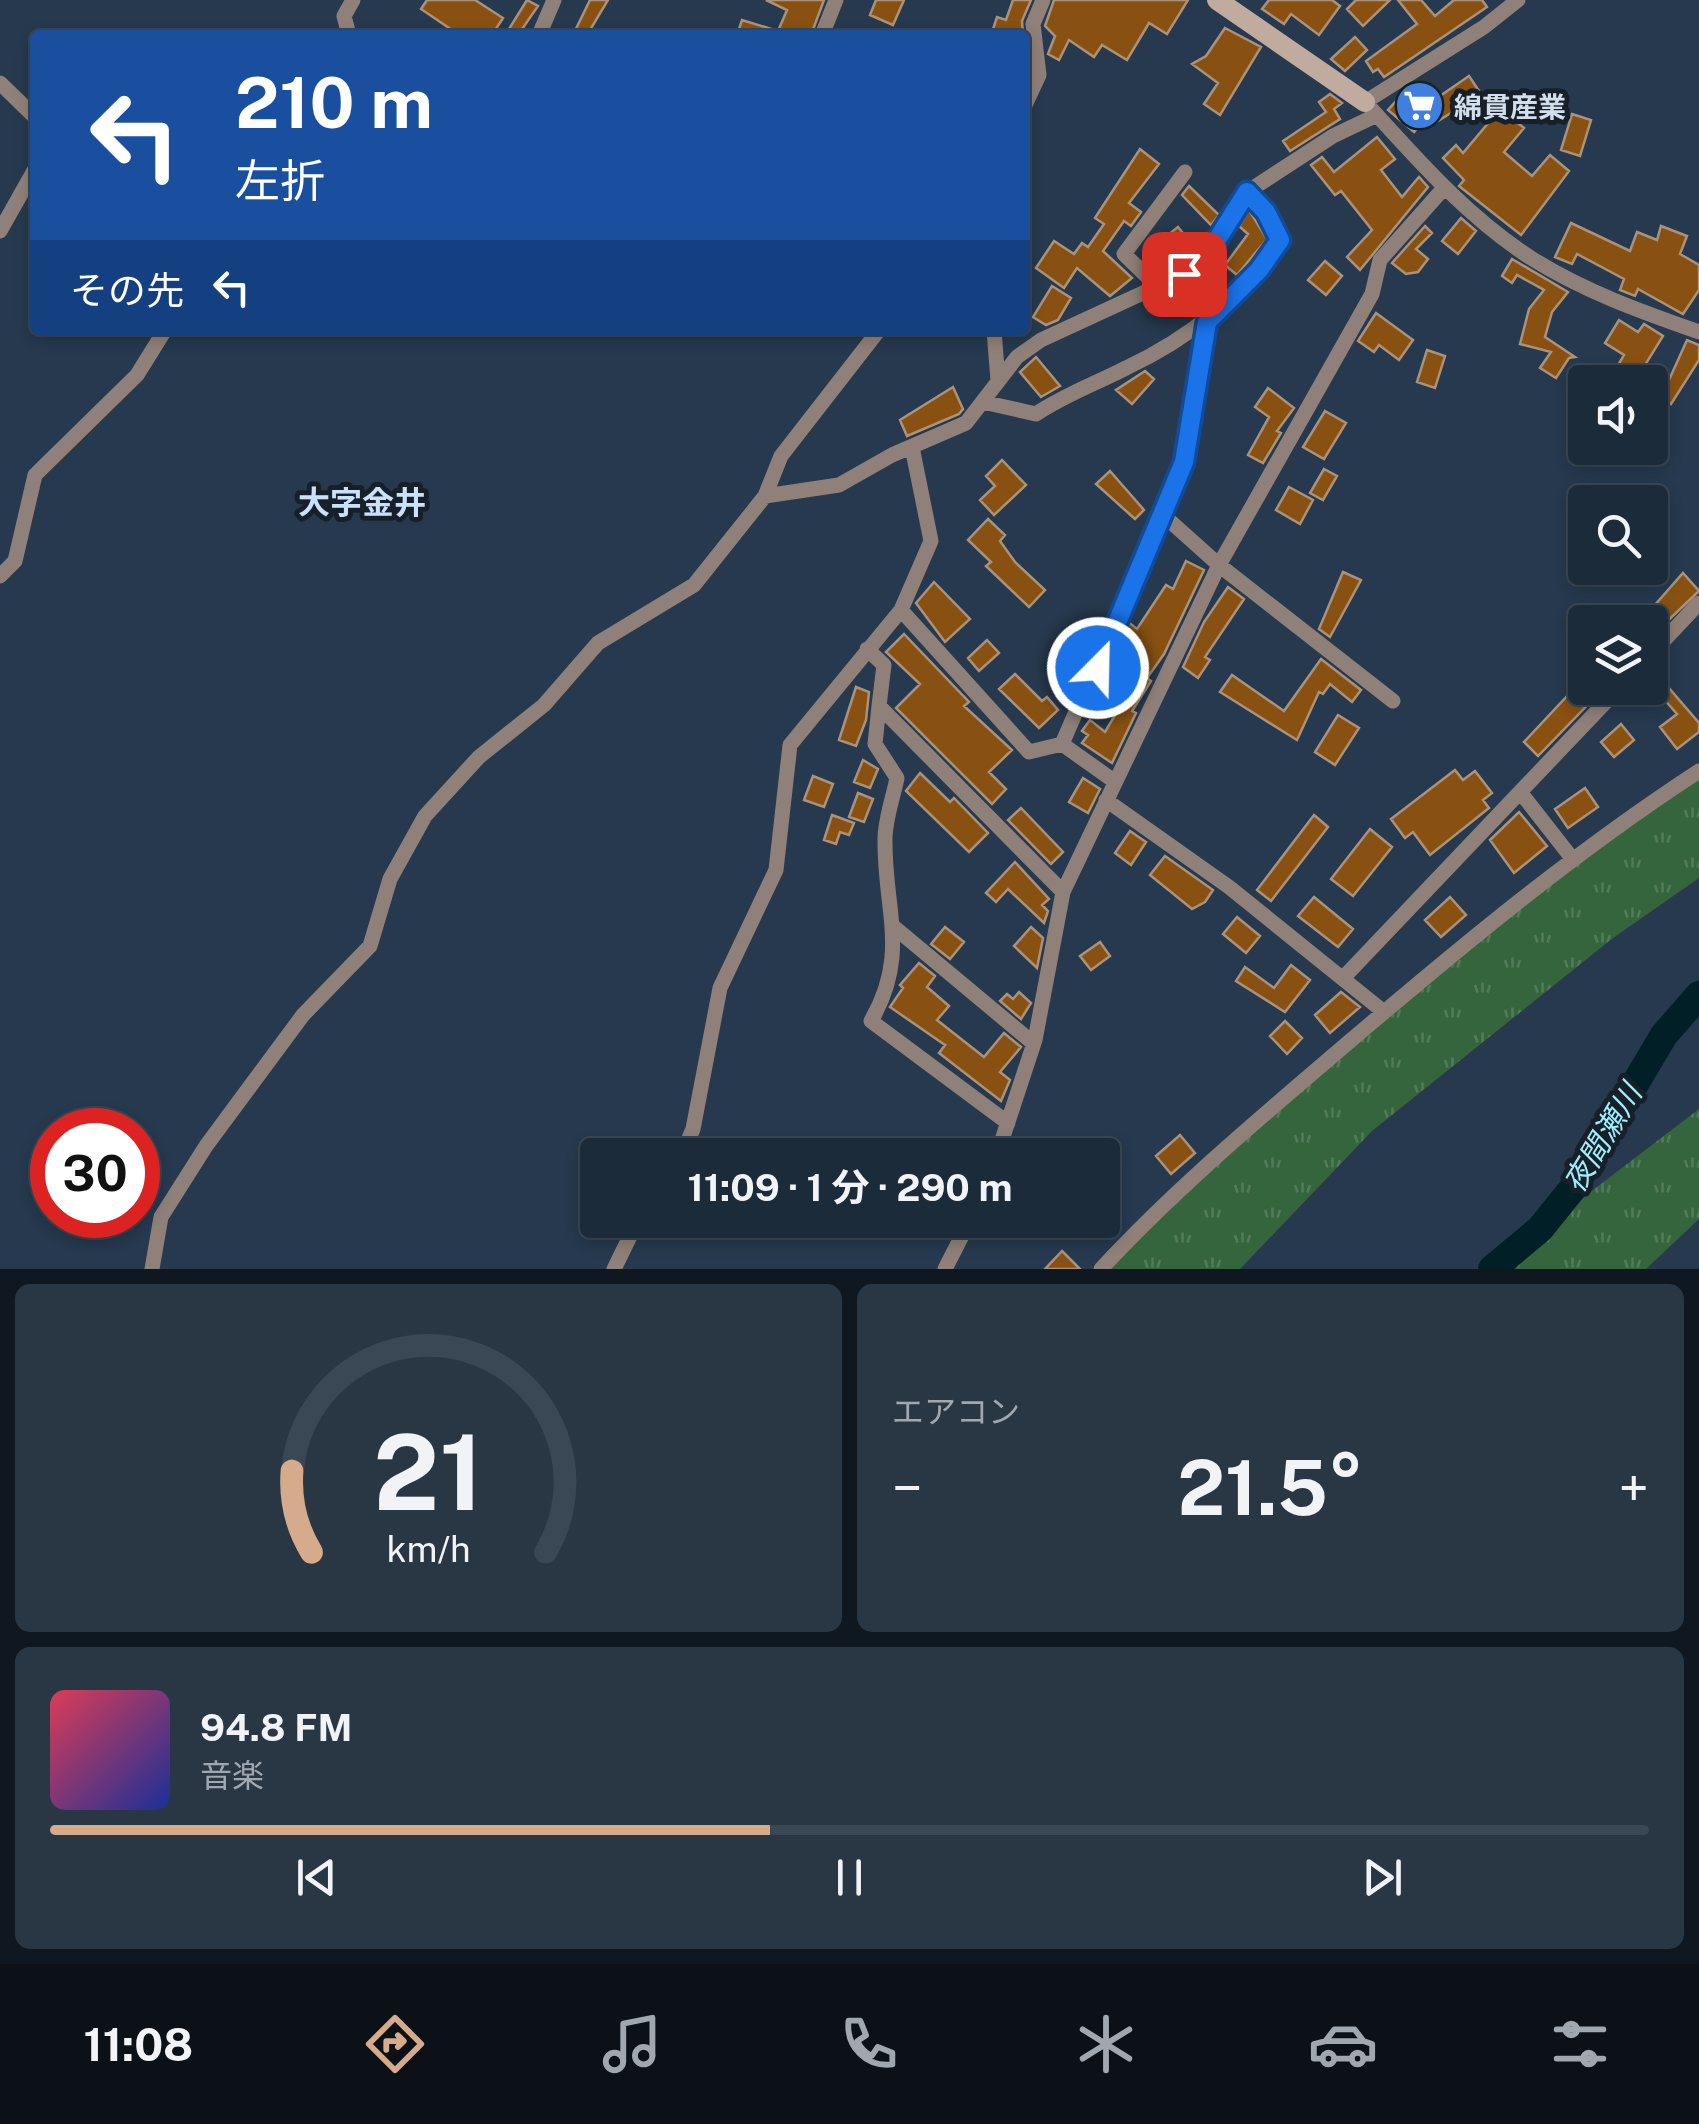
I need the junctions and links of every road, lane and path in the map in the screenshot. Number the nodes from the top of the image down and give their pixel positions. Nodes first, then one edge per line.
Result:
1 (353, 0) edge
2 (554, 0) edge
3 (836, 0) edge
4 (1043, 0) edge
5 (1217, 0) edge
6 (1518, 0) edge
7 (348, 30) edge
8 (541, 30) edge
9 (824, 30) edge
10 (0, 84) edge
11 (1030, 94) edge
12 (1371, 108) junction
13 (30, 112) edge
14 (1185, 172) dead end
15 (30, 177) edge
16 (1444, 188) junction
17 (1247, 192) junction
18 (0, 231) edge
19 (1158, 286) junction
20 (1207, 322) junction
21 (1699, 332) edge
22 (162, 335) edge
23 (876, 335) edge
24 (994, 335) edge
25 (998, 381) junction
26 (983, 402) junction
27 (912, 447) junction
28 (765, 496) junction
29 (1162, 514) junction
30 (1219, 565) junction
31 (0, 576) edge
32 (1699, 603) edge
33 (901, 610) junction
34 (1668, 635) edge
35 (867, 649) junction
36 (1393, 702) dead end
37 (1602, 705) edge
38 (880, 706) junction
39 (1062, 744) junction
40 (1699, 770) edge
41 (1114, 781) junction
42 (1521, 794) junction
43 (1106, 800) junction
44 (1571, 857) junction
45 (1063, 892) junction
46 (894, 927) junction
47 (1344, 976) junction
48 (1384, 1012) junction
49 (1034, 1043) junction
50 (1008, 1122) junction
51 (689, 1138) edge
52 (1003, 1138) edge
53 (629, 1238) edge
54 (961, 1238) edge
55 (152, 1269) edge
56 (614, 1269) edge
57 (945, 1269) edge
58 (1101, 1269) edge

1 - 7 street
2 - 8 street
3 - 9 street
4 - 11 street
5 - 12 street
6 - 12 street
10 - 13 street
12 - 16 street
12 - 17 street
14 - 19 street
15 - 18 street
16 - 21 street
16 - 30 street
17 - 19 street
17 - 20 street
19 - 25 street
20 - 26 street
20 - 29 street
22 - 31 street
23 - 28 street
24 - 25 street
25 - 26 street
26 - 27 street
27 - 28 street
27 - 33 street
28 - 55 street
29 - 30 street
29 - 39 street
30 - 36 street
30 - 41 street
32 - 34 street
33 - 35 street
33 - 39 street
35 - 38 street
35 - 51 street
37 - 42 street
38 - 45 street
38 - 46 street
39 - 41 street
40 - 44 street
41 - 43 street
42 - 44 street
42 - 47 street
43 - 45 street
43 - 47 street
44 - 48 street
45 - 49 street
46 - 49 street
46 - 50 street
47 - 48 street
48 - 58 street
49 - 50 street
50 - 52 street
53 - 56 street
54 - 57 street

